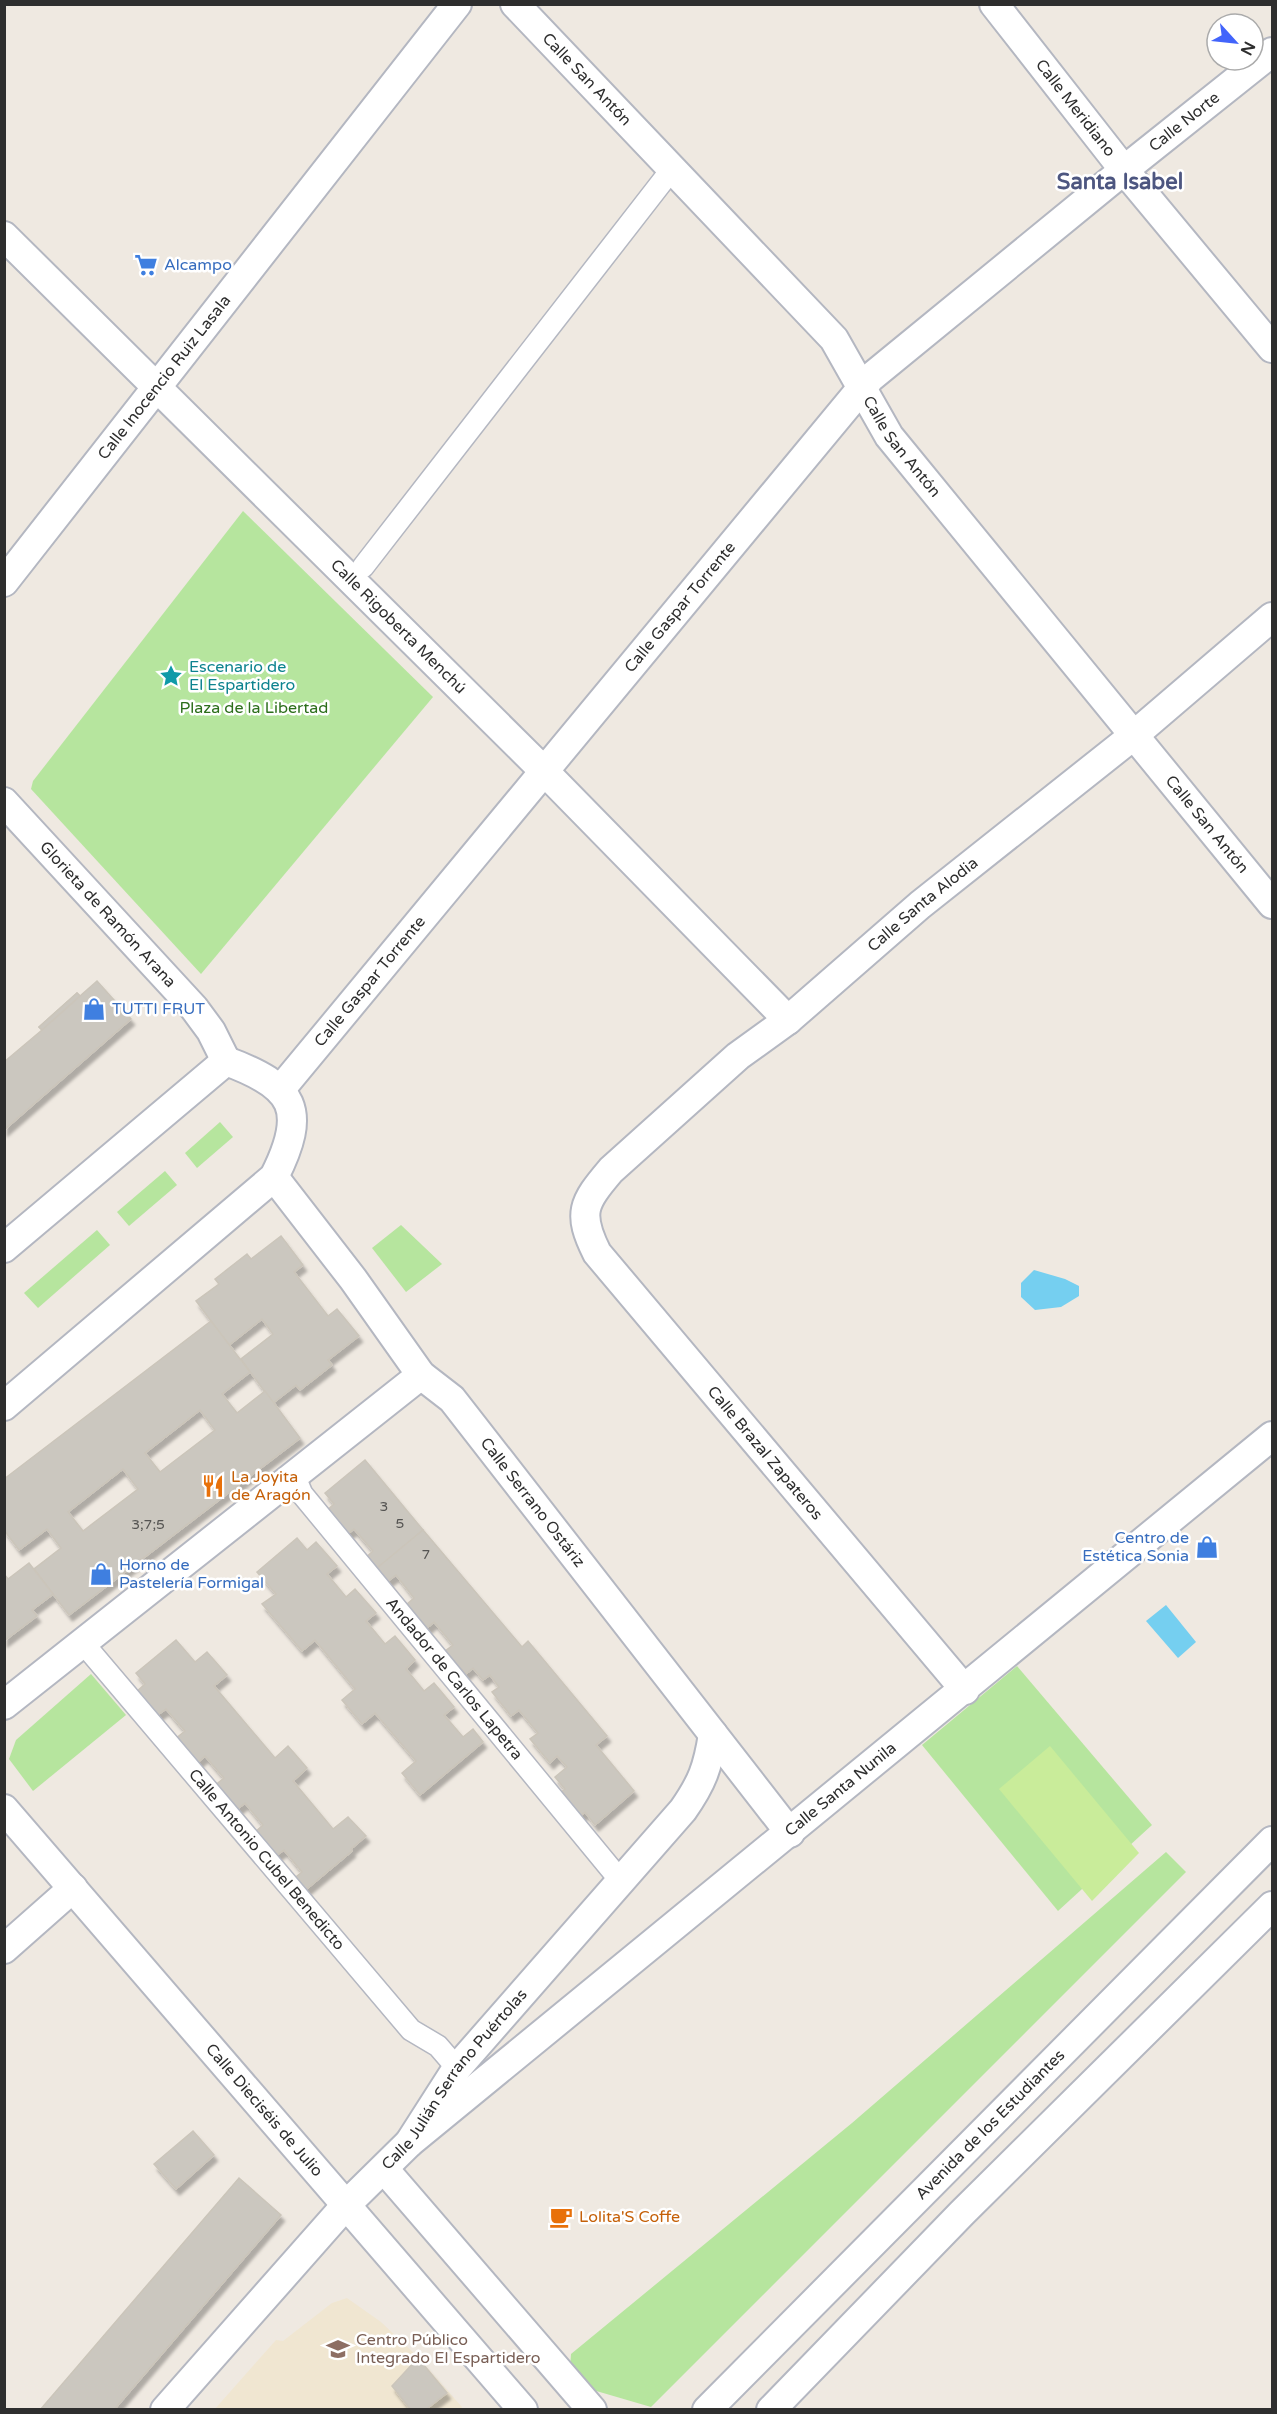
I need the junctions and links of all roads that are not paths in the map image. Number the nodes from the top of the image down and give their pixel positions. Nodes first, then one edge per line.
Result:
1 (458, 4) edge
2 (515, 4) edge
3 (994, 4) edge
4 (1272, 52) edge
5 (672, 169) junction
6 (1124, 170) junction
7 (4, 236) edge
8 (1272, 348) edge
9 (158, 388) junction
10 (862, 388) junction
11 (363, 567) dead end
12 (4, 582) edge
13 (1272, 617) edge
14 (1133, 736) junction
15 (544, 771) junction
16 (4, 802) edge
17 (1272, 904) edge
18 (788, 1020) junction
19 (226, 1061) junction
20 (280, 1090) junction
21 (274, 1177) junction
22 (585, 1206) joint
23 (4, 1248) edge
24 (421, 1375) junction
25 (4, 1406) edge
26 (1272, 1436) edge
27 (294, 1475) junction
28 (83, 1643) junction
29 (965, 1690) junction
30 (4, 1705) edge
31 (713, 1734) junction
32 (4, 1809) edge
33 (790, 1833) junction
34 (1272, 1841) edge
35 (620, 1880) junction
36 (74, 1888) junction
37 (1272, 1906) edge
38 (4, 1949) edge
39 (457, 2068) junction
40 (410, 2143) junction
41 (384, 2169) junction
42 (346, 2205) junction
43 (165, 2409) edge
44 (523, 2409) edge
45 (592, 2409) edge
46 (707, 2409) edge
47 (771, 2409) edge

1 - 9 street, Calle Inocencio Ruiz Lasala
2 - 5 street, Calle San Antón
3 - 6 street, Calle Meridiano
4 - 6 street, Calle Norte
5 - 10 street, Calle San Antón
5 - 11 street
6 - 8 street, Calle Meridiano
6 - 10 street, Calle Gaspar Torrente
7 - 9 street, Calle Rigoberta Menchú
9 - 12 street, Calle Inocencio Ruiz Lasala
9 - 15 street, Calle Rigoberta Menchú
10 - 14 street, Calle San Antón
10 - 15 street, Calle Gaspar Torrente
13 - 14 street, Calle Santa Alodia
14 - 17 street, Calle San Antón
14 - 18 street, Calle Santa Alodia
15 - 18 street, Calle Rigoberta Menchú
15 - 20 street, Calle Gaspar Torrente
16 - 19 street, Glorieta de Ramón Arana
18 - 22 street, Calle Santa Alodia
19 - 20 street
19 - 23 street
20 - 21 street
21 - 24 street, Calle Serrano Ostáriz
21 - 25 street
22 - 29 street, Calle Brazal Zapateros
24 - 27 street
24 - 31 street, Calle Serrano Ostáriz
26 - 29 street, Calle Santa Nunila
27 - 28 street
27 - 35 street, Andador de Carlos Lapetra
28 - 30 street
28 - 39 street, Calle Antonio Cubel Benedicto
29 - 33 street, Calle Santa Nunila
31 - 33 street, Calle Serrano Ostáriz
31 - 35 street, Calle Julián Serrano Puértolas
32 - 36 street, Calle Dieciséis de Julio
33 - 40 street, Calle Santa Nunila
34 - 46 street, Avenida de los Estudiantes
35 - 39 street, Calle Julián Serrano Puértolas
36 - 38 street
36 - 42 street, Calle Dieciséis de Julio
37 - 47 street
39 - 40 street, Calle Julián Serrano Puértolas
40 - 41 street, Calle Julián Serrano Puértolas
41 - 42 street, Calle Julián Serrano Puértolas
41 - 45 street
42 - 43 street, Calle Julián Serrano Puértolas
42 - 44 street, Calle Dieciséis de Julio

